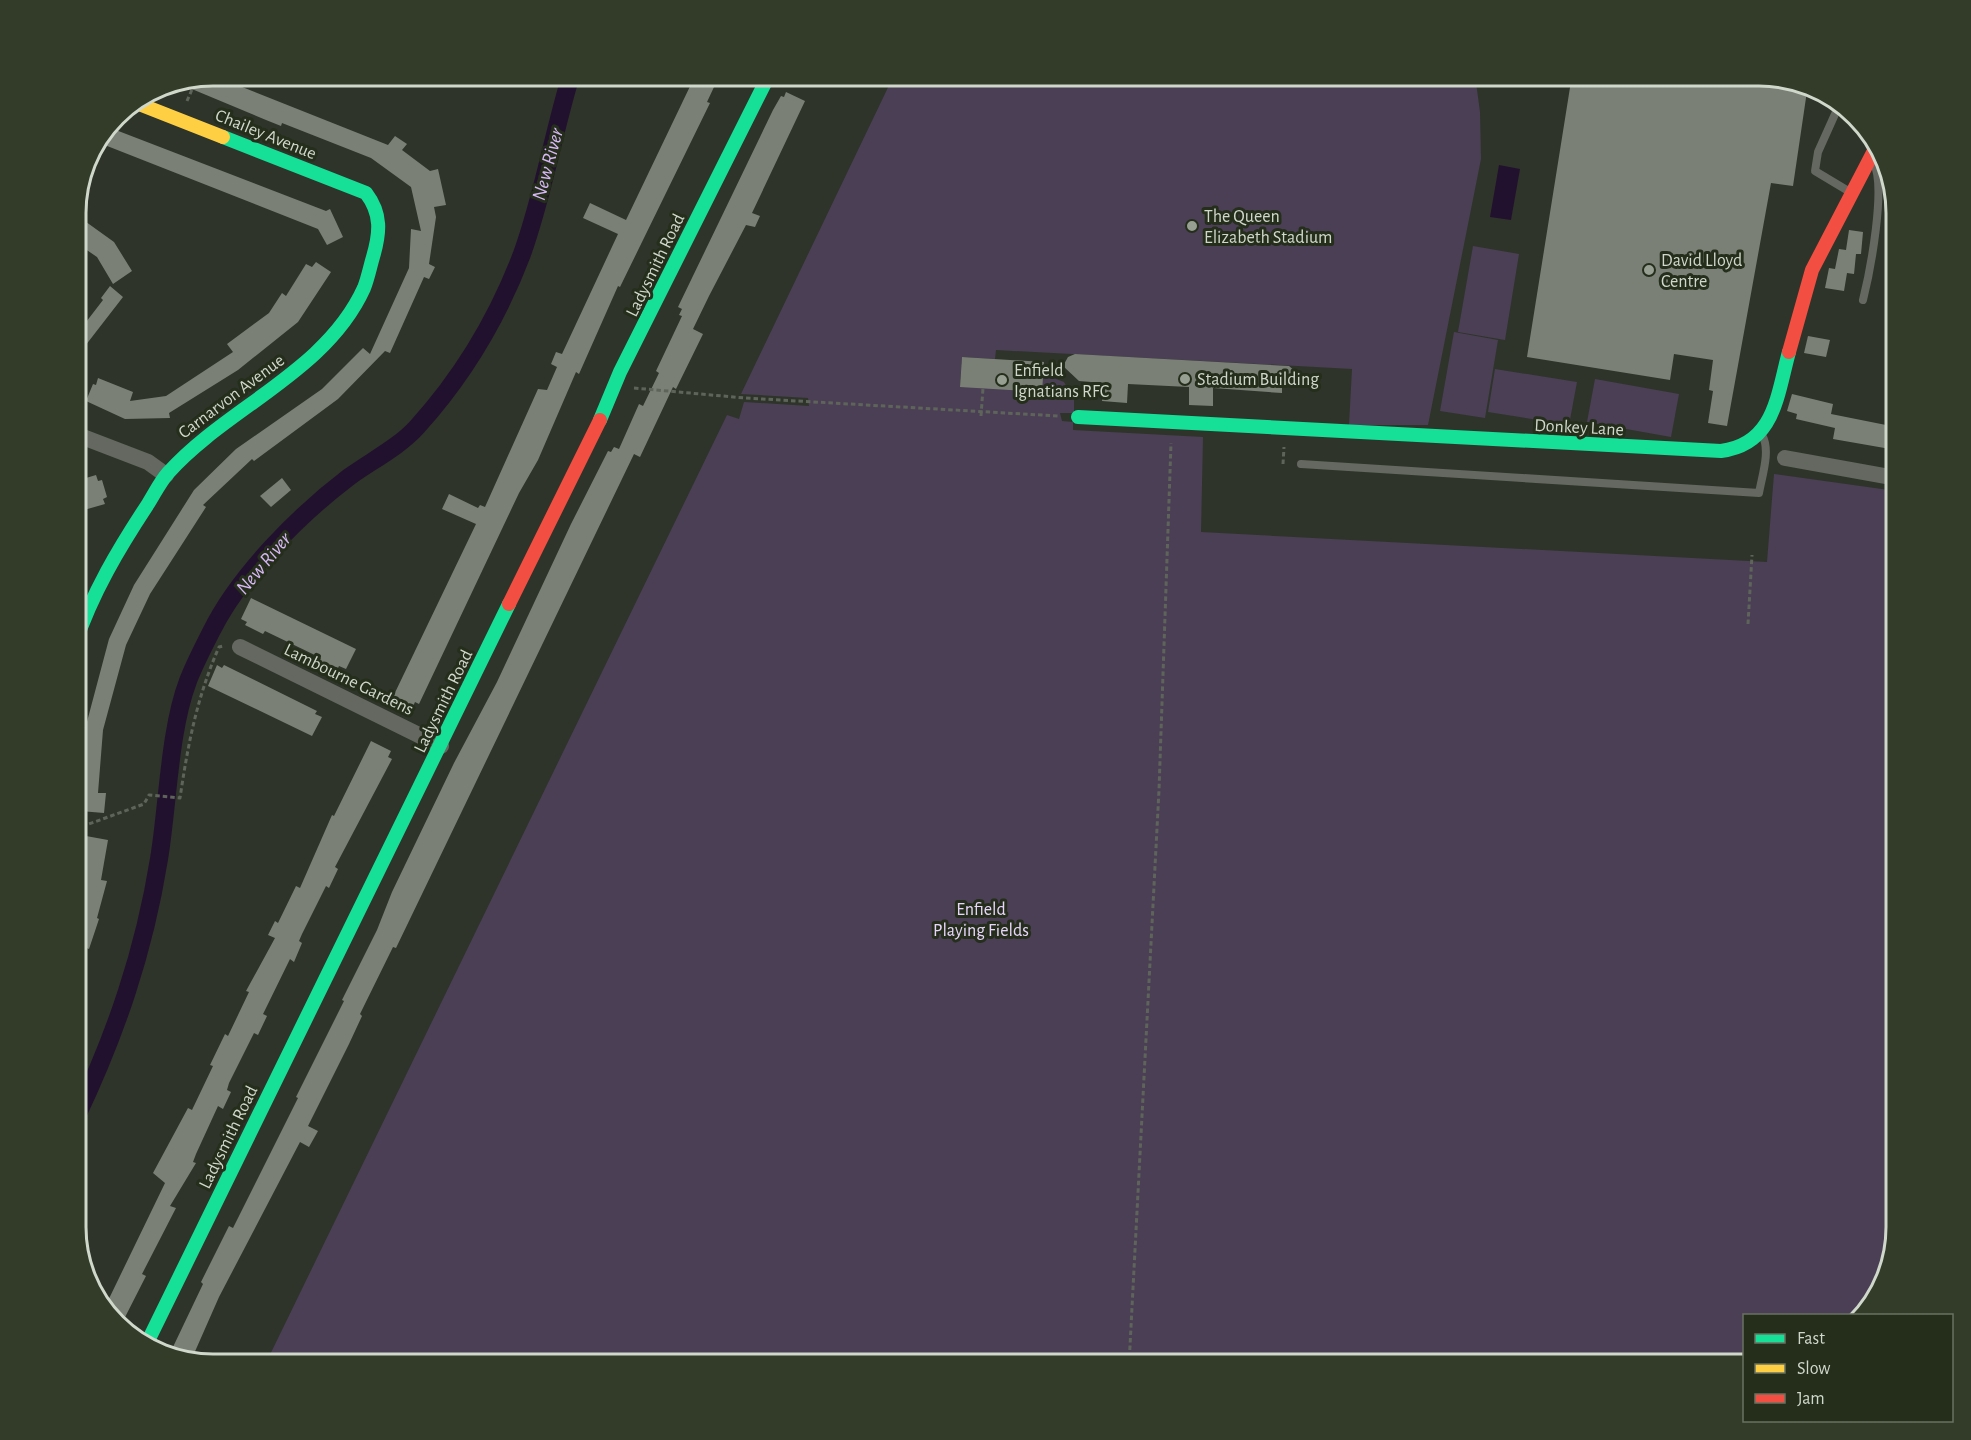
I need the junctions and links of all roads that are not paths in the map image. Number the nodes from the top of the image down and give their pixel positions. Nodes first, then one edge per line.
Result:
1 (764, 86) edge
2 (144, 106) edge
3 (1836, 112) edge
4 (1871, 154) edge
5 (1879, 172) edge
6 (1850, 192) junction
7 (379, 209) joint
8 (1863, 300) dead end
9 (1078, 417) road end
10 (1761, 434) junction
11 (86, 438) edge
12 (1785, 458) dead end
13 (1301, 464) dead end
14 (166, 474) junction
15 (1886, 476) edge
16 (86, 613) edge
17 (240, 647) dead end
18 (441, 746) junction
19 (150, 1337) edge

1 - 18 street, Ladysmith Road
2 - 7 street, Chailey Avenue
3 - 6 lane
4 - 6 street
5 - 8 lane
6 - 10 street
7 - 14 street, Carnarvon Avenue
9 - 10 street, Donkey Lane
10 - 13 lane
11 - 14 street
12 - 15 street
14 - 16 street, Carnarvon Avenue
17 - 18 street, Lambourne Gardens
18 - 19 street, Ladysmith Road

